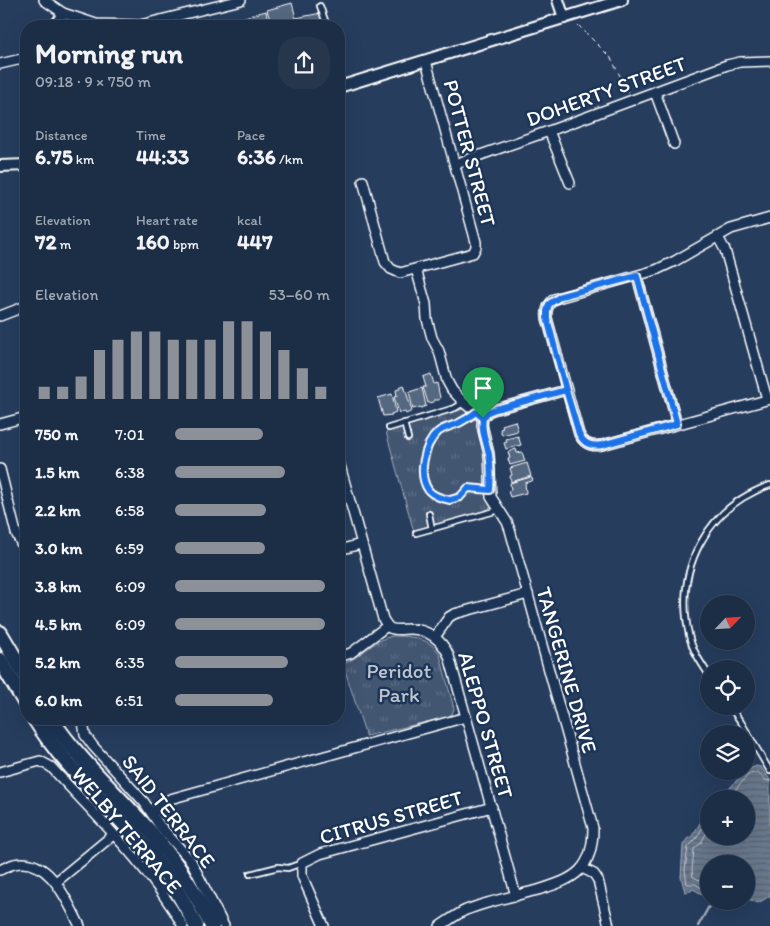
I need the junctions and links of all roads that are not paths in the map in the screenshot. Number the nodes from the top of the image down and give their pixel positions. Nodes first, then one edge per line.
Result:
1 (44, 0) edge
2 (241, 0) edge
3 (558, 0) edge
4 (622, 0) edge
5 (201, 5) edge
6 (320, 6) dead end
7 (63, 13) junction
8 (564, 18) junction
9 (58, 20) edge
10 (84, 20) edge
11 (158, 20) edge
12 (325, 20) edge
13 (20, 59) edge
14 (426, 61) junction
15 (770, 61) edge
16 (0, 64) edge
17 (345, 85) edge
18 (654, 92) junction
19 (549, 131) junction
20 (674, 144) dead end
21 (455, 164) junction
22 (20, 165) edge
23 (0, 166) edge
24 (363, 181) dead end
25 (570, 183) dead end
26 (770, 218) edge
27 (718, 237) junction
28 (416, 269) junction
29 (637, 276) junction
30 (20, 308) edge
31 (0, 316) edge
32 (566, 390) junction
33 (768, 399) edge
34 (464, 403) junction
35 (479, 415) junction
36 (20, 419) edge
37 (404, 423) junction
38 (0, 424) edge
39 (677, 424) junction
40 (389, 428) dead end
41 (408, 438) dead end
42 (0, 469) edge
43 (345, 484) edge
44 (770, 485) edge
45 (499, 510) junction
46 (429, 514) dead end
47 (432, 529) junction
48 (416, 533) dead end
49 (20, 541) edge
50 (361, 544) junction
51 (345, 548) edge
52 (528, 594) junction
53 (387, 626) junction
54 (0, 633) edge
55 (434, 637) junction
56 (345, 656) edge
57 (0, 660) edge
58 (700, 662) edge
59 (20, 667) edge
60 (20, 694) edge
61 (735, 715) edge
62 (466, 717) junction
63 (39, 725) edge
64 (56, 725) edge
65 (86, 725) edge
66 (770, 771) edge
67 (0, 772) edge
68 (492, 807) junction
69 (152, 813) junction
70 (113, 835) junction
71 (302, 863) junction
72 (582, 868) junction
73 (0, 870) edge
74 (250, 874) dead end
75 (56, 882) junction
76 (516, 896) junction
77 (80, 926) edge
78 (183, 926) edge
79 (196, 926) edge
80 (212, 926) edge
81 (224, 926) edge
82 (324, 926) edge
83 (440, 926) edge
84 (609, 926) edge

1 - 7 street
2 - 5 street
3 - 8 street
4 - 8 street
5 - 11 street
6 - 12 lane
7 - 9 street
7 - 10 street
8 - 14 street
13 - 16 street
14 - 17 street
14 - 21 street, POTTER STREET
15 - 18 street, DOHERTY STREET
18 - 19 street, DOHERTY STREET
18 - 20 street
19 - 21 street, DOHERTY STREET
19 - 25 street
21 - 28 street, POTTER STREET
22 - 23 street
24 - 28 street
26 - 27 street
27 - 29 street
27 - 33 street
28 - 34 street
29 - 32 street
29 - 39 street
30 - 31 street
32 - 35 street
32 - 39 street
33 - 39 street
34 - 35 street
34 - 37 lane
35 - 45 street, TANGERINE DRIVE
36 - 38 street
37 - 40 lane
37 - 41 lane
42 - 49 street
43 - 50 street
44 - 58 lane
45 - 47 lane
45 - 52 street, TANGERINE DRIVE
46 - 47 lane
47 - 48 lane
50 - 51 street
50 - 53 street
52 - 55 street
52 - 72 street, TANGERINE DRIVE
53 - 55 street, ALEPPO STREET
53 - 56 street
54 - 59 main road
55 - 62 street, ALEPPO STREET
57 - 60 main road
61 - 66 lane
62 - 68 street, ALEPPO STREET
62 - 69 street
63 - 79 main road
64 - 80 main road
65 - 69 street, SAID TERRACE
67 - 70 street, WELBY TERRACE
68 - 71 street, CITRUS STREET
68 - 76 street, ALEPPO STREET
69 - 81 street, SAID TERRACE
70 - 75 street
70 - 78 street, WELBY TERRACE
71 - 74 lane
71 - 82 street
72 - 76 street
72 - 84 street
73 - 75 street
75 - 77 street
76 - 83 street

